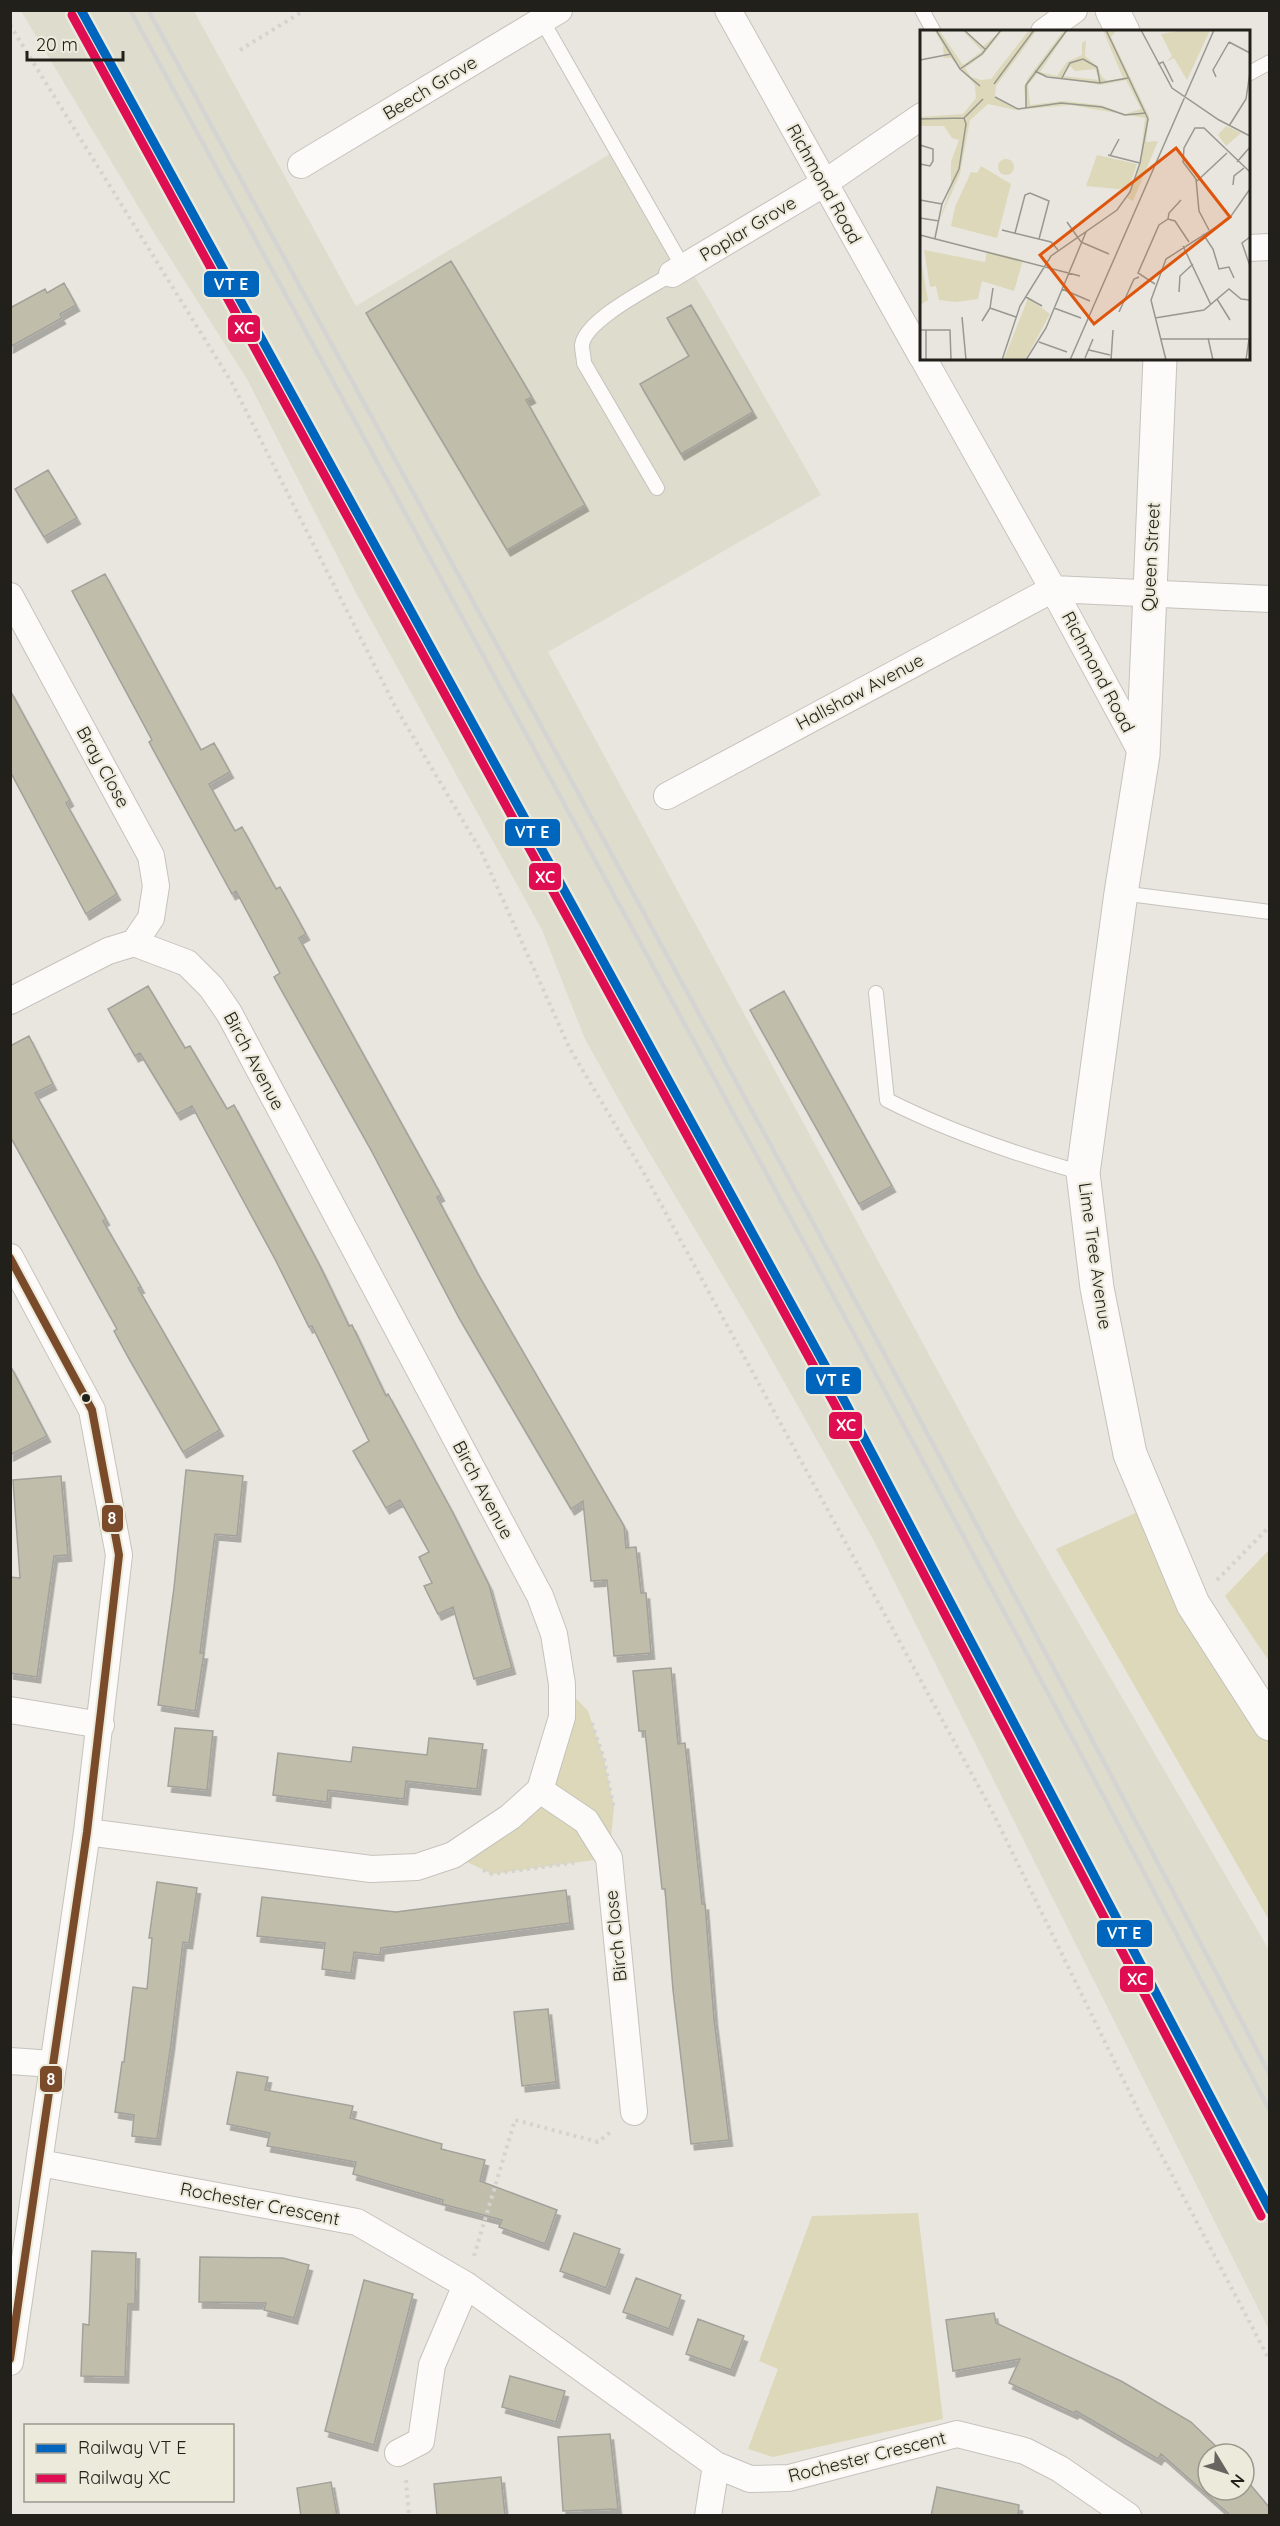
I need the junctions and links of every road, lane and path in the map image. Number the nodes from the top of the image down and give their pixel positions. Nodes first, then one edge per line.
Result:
1 (305, 10) edge
2 (728, 10) edge
3 (922, 10) edge
4 (1074, 10) edge
5 (1112, 10) edge
6 (546, 14) edge
7 (10, 25) edge
8 (933, 30) edge
9 (1047, 30) edge
10 (1122, 30) edge
11 (240, 50) dead end
12 (1269, 62) edge
13 (1250, 73) edge
14 (920, 117) edge
15 (302, 165) dead end
16 (823, 184) junction
17 (1269, 247) edge
18 (1250, 248) edge
19 (677, 270) junction
20 (920, 354) edge
21 (923, 360) edge
22 (1160, 360) edge
23 (657, 488) dead end
24 (1053, 589) junction
25 (1149, 594) junction
26 (10, 596) edge
27 (1269, 599) edge
28 (1143, 754) junction
29 (668, 796) dead end
30 (1121, 893) junction
31 (1269, 912) edge
32 (134, 943) junction
33 (876, 993) dead end
34 (10, 1001) edge
35 (1083, 1173) junction
36 (10, 1257) edge
37 (1269, 1526) edge
38 (1193, 1604) junction
39 (10, 1710) edge
40 (1269, 1724) edge
41 (101, 1725) junction
42 (540, 1790) junction
43 (87, 1832) junction
44 (10, 2061) edge
45 (53, 2064) junction
46 (634, 2112) joint
47 (40, 2163) junction
48 (466, 2285) junction
49 (1269, 2361) edge
50 (10, 2362) edge
51 (398, 2453) dead end
52 (716, 2465) junction
53 (708, 2516) edge
54 (1128, 2516) edge

1 - 11 path
2 - 16 street, Richmond Road
3 - 8 lane
4 - 9 street
5 - 10 street
6 - 15 street, Beech Grove
6 - 19 lane
7 - 49 path
12 - 13 lane
14 - 16 street, Poplar Grove
16 - 19 street, Poplar Grove
16 - 20 street, Richmond Road
17 - 18 street
19 - 23 lane
21 - 24 street, Richmond Road
22 - 25 street, Queen Street
24 - 25 street, Richmond Road
24 - 28 street, Richmond Road
24 - 29 street, Hallshaw Avenue
25 - 27 street, Richmond Road
25 - 28 street, Queen Street
26 - 32 street, Bray Close
28 - 30 street, Lime Tree Avenue
30 - 31 lane
30 - 35 street, Lime Tree Avenue
32 - 34 street
32 - 42 street, Birch Avenue
33 - 35 lane
35 - 38 street, Lime Tree Avenue
36 - 41 street
37 - 38 path
38 - 40 street, Lime Tree Avenue
39 - 41 street
41 - 43 street
42 - 43 street
42 - 46 street, Birch Close
43 - 45 street
44 - 45 street
45 - 47 street
46 - 48 path
47 - 48 street, Rochester Crescent
47 - 50 street
48 - 51 street
48 - 52 street, Rochester Crescent
52 - 53 street
52 - 54 street, Rochester Crescent

